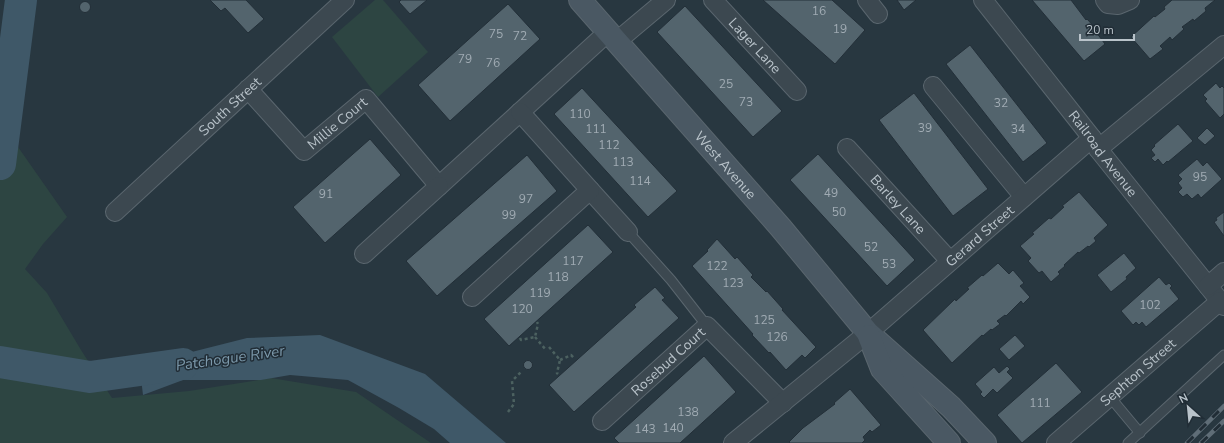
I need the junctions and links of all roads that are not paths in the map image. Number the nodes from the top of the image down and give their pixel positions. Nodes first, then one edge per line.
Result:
1 (345, 0) edge
2 (580, 0) edge
3 (666, 0) edge
4 (713, 0) edge
5 (867, 0) edge
6 (983, 0) edge
7 (1105, 0) edge
8 (1130, 0) edge
9 (878, 14) dead end
10 (612, 37) junction
11 (1224, 45) edge
12 (933, 86) dead end
13 (248, 89) junction
14 (797, 91) dead end
15 (520, 112) junction
16 (1095, 144) junction
17 (847, 148) dead end
18 (439, 186) junction
19 (590, 190) junction
20 (1024, 197) junction
21 (115, 212) dead end
22 (628, 232) joint
23 (364, 254) dead end
24 (950, 261) junction
25 (1224, 272) edge
26 (1208, 286) junction
27 (472, 297) dead end
28 (1222, 303) edge
29 (707, 326) junction
30 (868, 333) junction
31 (1224, 355) edge
32 (1110, 397) junction
33 (783, 403) junction
34 (602, 421) dead end
35 (1140, 433) junction
36 (941, 438) edge
37 (733, 443) edge
38 (985, 443) edge
39 (1056, 443) edge
40 (1128, 443) edge

1 - 13 street, South Street
2 - 10 main road, West Avenue
3 - 10 street
4 - 14 street, Lager Lane
5 - 9 street
6 - 16 street, Railroad Avenue
7 - 8 street
10 - 15 street
10 - 30 main road, West Avenue
11 - 16 street, Gerard Street
12 - 20 street
13 - 18 street, Millie Court
13 - 21 street, South Street
15 - 18 street
15 - 19 street
16 - 20 street, Gerard Street
16 - 26 street, Railroad Avenue
17 - 24 street, Barley Lane
18 - 23 street
19 - 22 street
19 - 27 street
20 - 24 street, Gerard Street
22 - 29 lane
24 - 30 street, Gerard Street
25 - 26 street
26 - 28 street, Railroad Avenue
28 - 32 street, Sephton Street
29 - 33 street, Rosebud Court
29 - 34 street, Rosebud Court
30 - 33 street
30 - 36 main road, West Avenue
30 - 38 main road, West Avenue
31 - 35 lane
32 - 35 lane
32 - 39 street, Sephton Street
33 - 37 street
35 - 40 lane

